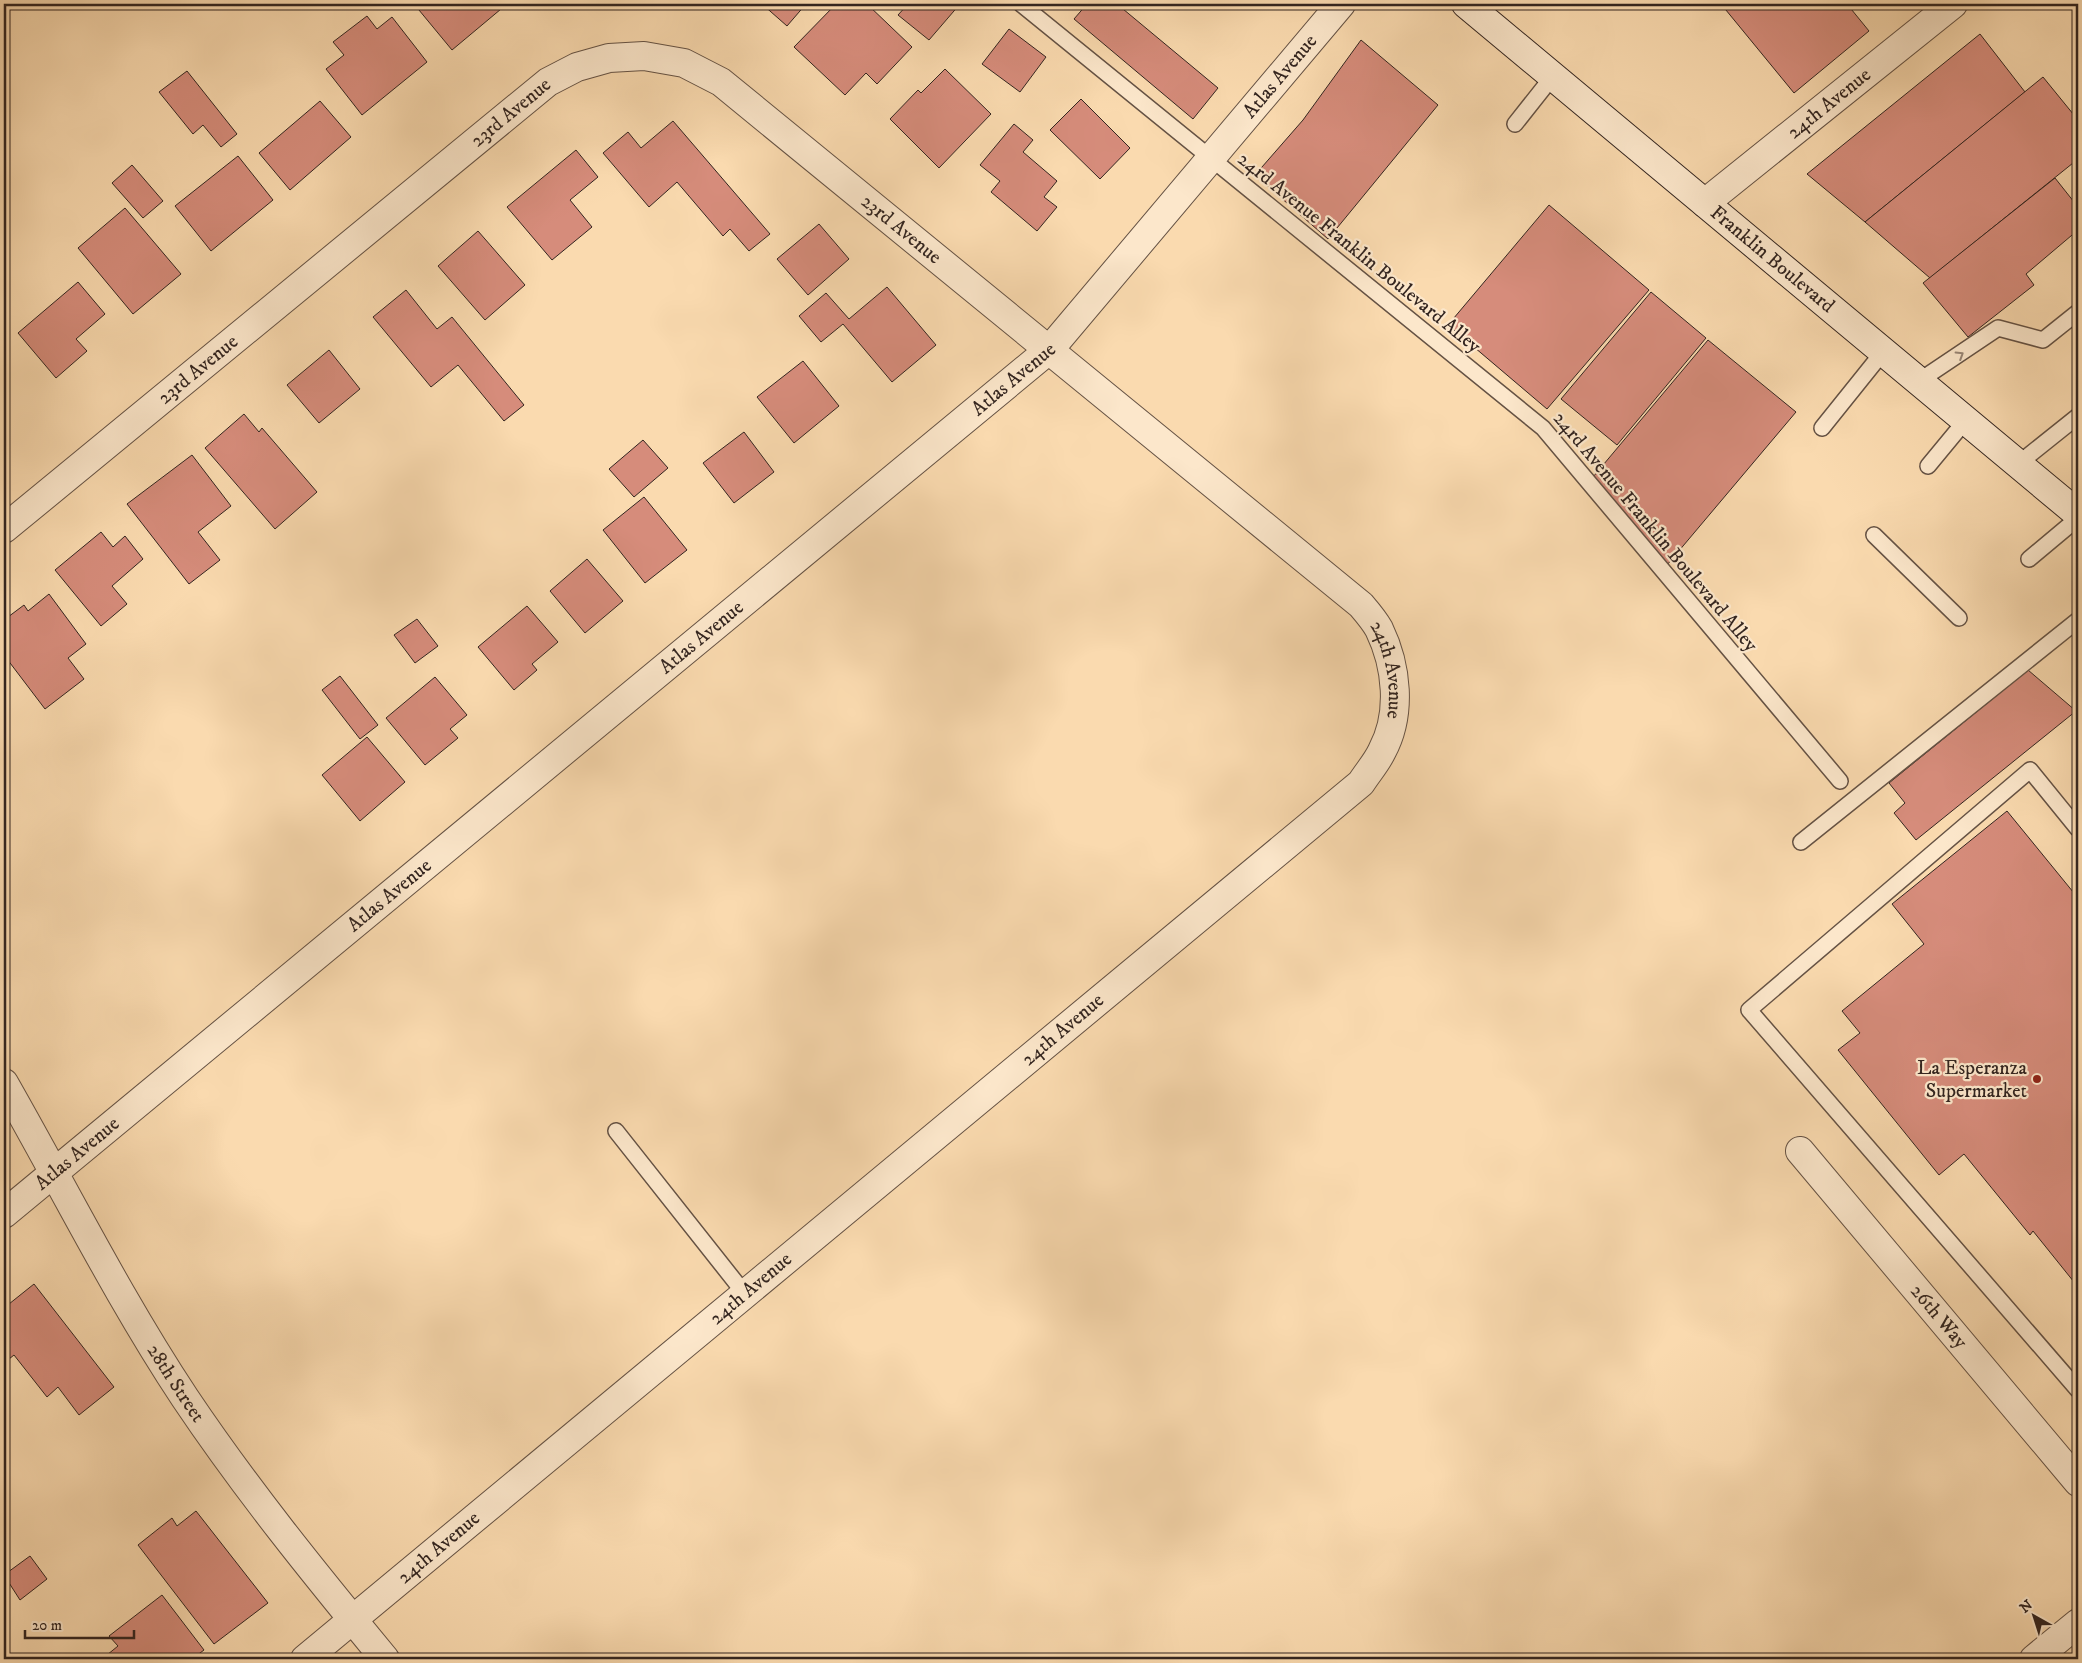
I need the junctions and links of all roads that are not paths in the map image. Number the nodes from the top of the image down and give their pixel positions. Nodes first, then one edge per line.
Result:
1 (1021, 4) edge
2 (1341, 4) edge
3 (1466, 4) edge
4 (1953, 4) edge
5 (1553, 76) junction
6 (1515, 124) dead end
7 (1212, 158) junction
8 (1704, 203) junction
9 (2078, 312) edge
10 (1050, 349) junction
11 (1883, 352) junction
12 (1919, 381) junction
13 (2078, 416) edge
14 (1966, 420) junction
15 (1822, 428) dead end
16 (2018, 464) junction
17 (1928, 466) dead end
18 (2078, 516) edge
19 (4, 529) edge
20 (1874, 535) dead end
21 (2029, 559) dead end
22 (1959, 618) dead end
23 (2076, 625) edge
24 (1840, 781) dead end
25 (2078, 829) edge
26 (1800, 842) dead end
27 (4, 1083) edge
28 (616, 1131) dead end
29 (1800, 1151) dead end
30 (54, 1172) junction
31 (4, 1214) edge
32 (746, 1294) junction
33 (2078, 1390) edge
34 (2078, 1482) edge
35 (352, 1620) junction
36 (2078, 1623) edge
37 (305, 1659) edge
38 (385, 1659) edge
39 (2034, 1659) edge

1 - 7 lane, 24rd Avenue Franklin Boulevard Alley
2 - 7 street, Atlas Avenue
3 - 5 street, Franklin Boulevard
4 - 8 street, 24th Avenue
5 - 6 lane
5 - 8 street, Franklin Boulevard
7 - 10 street, Atlas Avenue
7 - 24 lane, 24rd Avenue Franklin Boulevard Alley
8 - 11 street, Franklin Boulevard
12 -> 9 lane
10 - 19 street, 23rd Avenue
10 - 30 street, Atlas Avenue
10 - 32 street, 24th Avenue
11 - 12 street, Franklin Boulevard
11 - 15 lane
12 - 14 street, Franklin Boulevard
13 - 16 lane
14 - 16 street, Franklin Boulevard
14 - 17 lane
16 - 18 street, Franklin Boulevard
18 - 21 lane
20 - 22 lane
23 - 26 lane
25 - 33 lane
27 - 30 street, 28th Street
28 - 32 lane
29 - 34 street, 26th Way
30 - 31 street, Atlas Avenue
30 - 35 street, 28th Street
32 - 35 street, 24th Avenue
35 - 37 street, 24th Avenue
35 - 38 street, 28th Street
36 - 39 street

